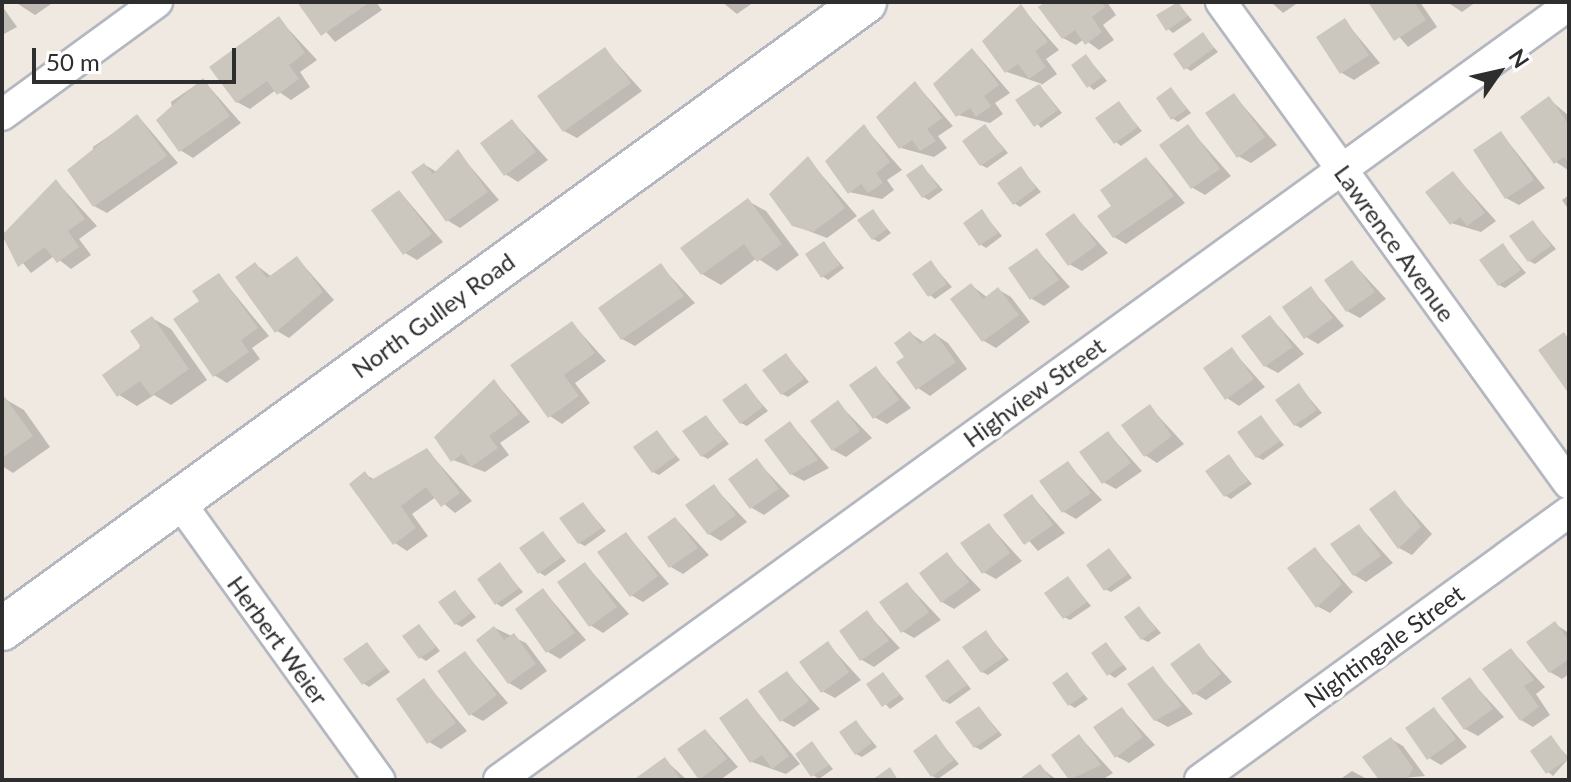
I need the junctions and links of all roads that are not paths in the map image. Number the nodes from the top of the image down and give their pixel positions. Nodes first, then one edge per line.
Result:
1 (157, 2) edge
2 (865, 2) edge
3 (1221, 2) edge
4 (1569, 5) edge
5 (2, 115) edge
6 (1342, 170) junction
7 (1569, 484) edge
8 (178, 500) junction
9 (1569, 512) edge
10 (2, 629) edge
11 (379, 780) edge
12 (499, 780) edge
13 (1200, 780) edge

1 - 5 street
2 - 8 street, North Gulley Road
3 - 6 street, Lawrence Avenue
4 - 6 street, Highview Street
6 - 7 street, Lawrence Avenue
6 - 12 street, Highview Street
8 - 10 street, North Gulley Road
8 - 11 street, Herbert Weier
9 - 13 street, Nightingale Street

